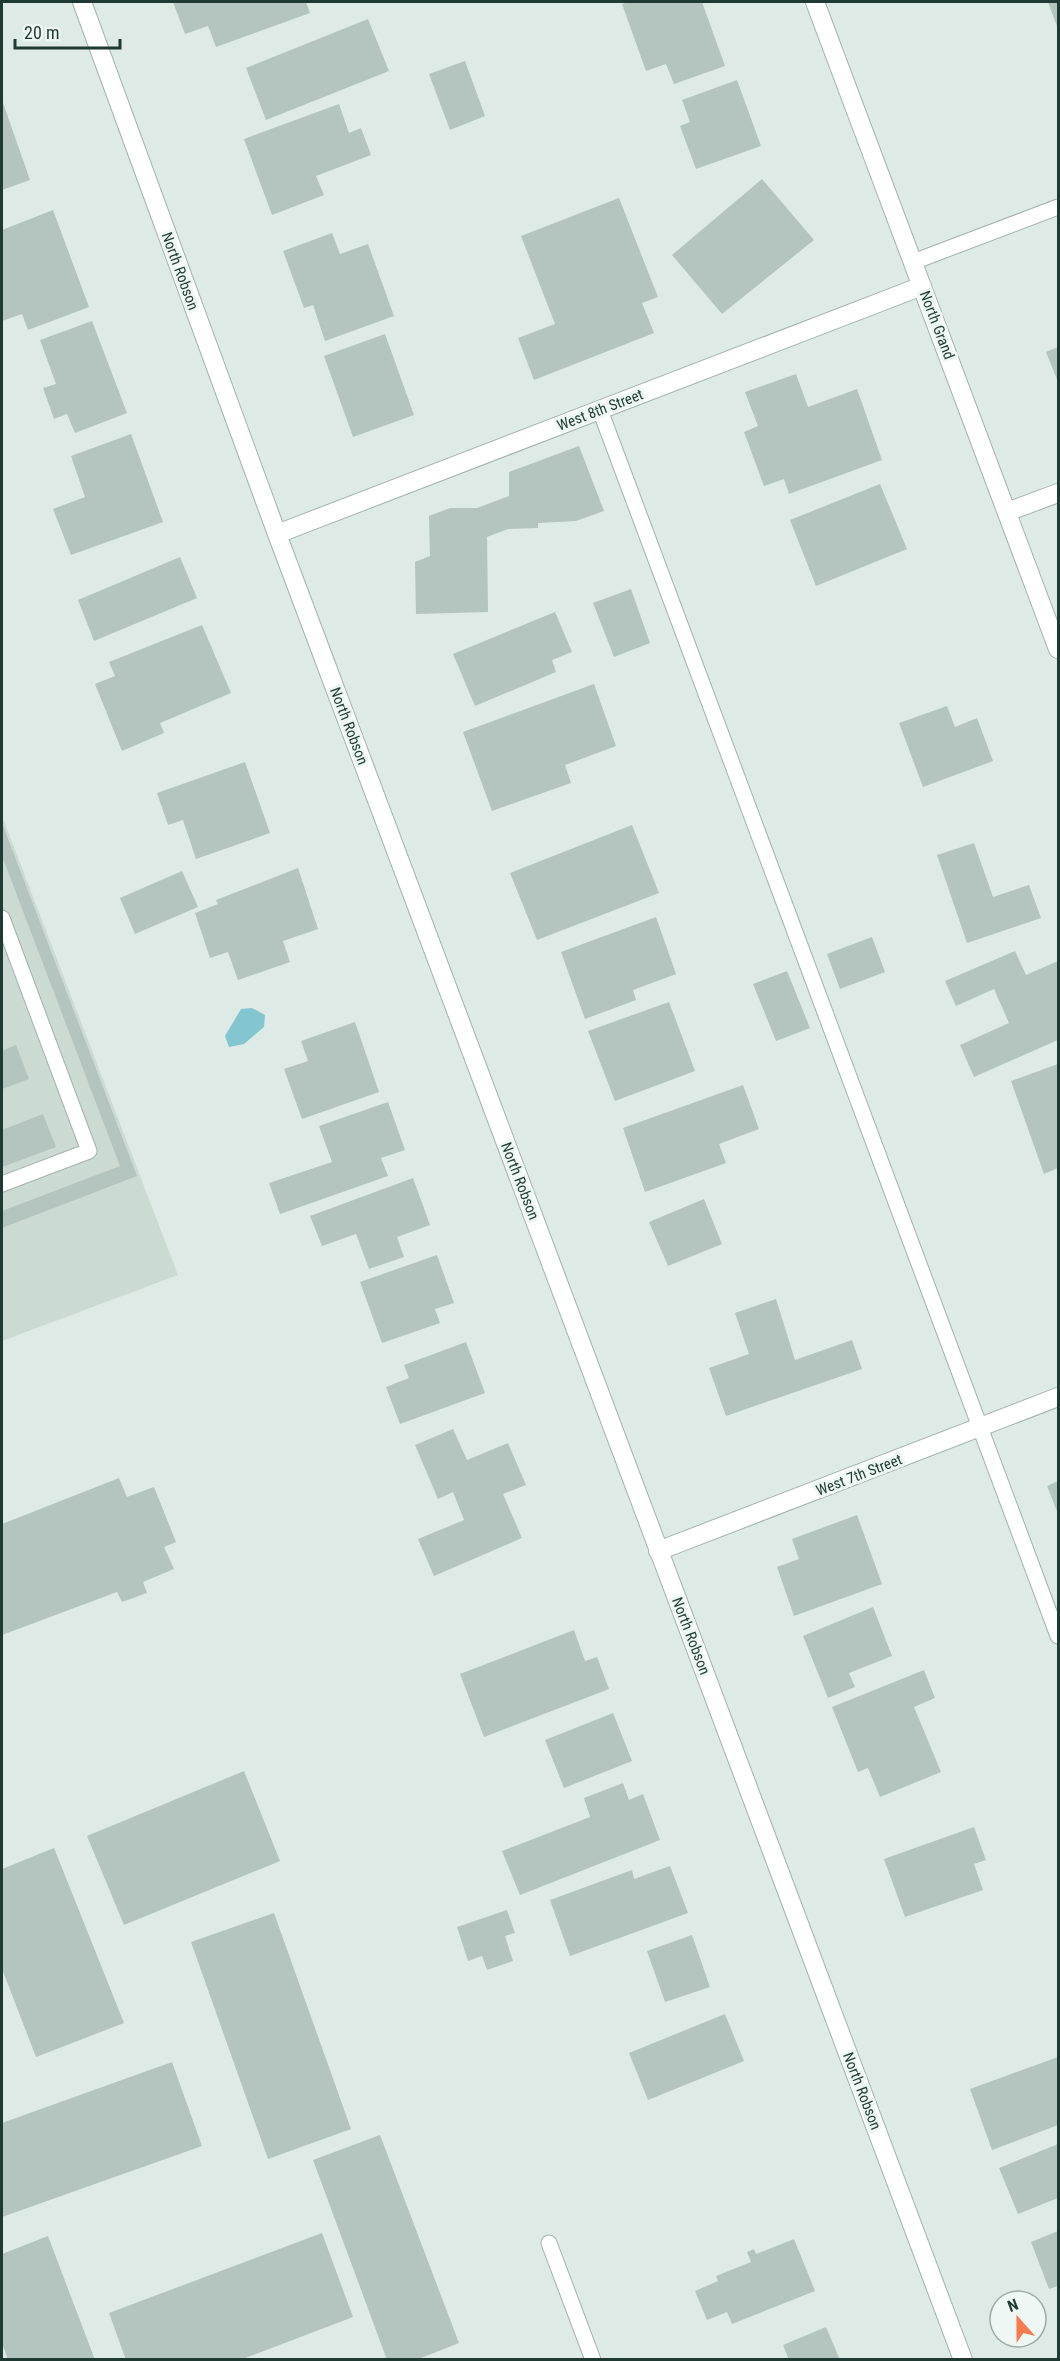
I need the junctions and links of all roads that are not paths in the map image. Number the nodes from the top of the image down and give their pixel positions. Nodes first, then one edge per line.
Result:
1 (82, 2) edge
2 (815, 2) edge
3 (1059, 207) edge
4 (913, 261) junction
5 (922, 286) junction
6 (600, 410) junction
7 (1059, 493) edge
8 (1007, 512) junction
9 (277, 534) junction
10 (1059, 649) edge
11 (2, 918) edge
12 (2, 1184) edge
13 (1059, 1397) edge
14 (981, 1427) junction
15 (658, 1551) junction
16 (1059, 1636) edge
17 (549, 2243) dead end
18 (593, 2360) edge
19 (963, 2360) edge

1 - 9 street, North Robson
2 - 4 street, North Grand
3 - 4 lane
4 - 5 street, North Grand
5 - 6 street, West 8th Street
5 - 8 street, North Grand
6 - 9 street, West 8th Street
6 - 14 lane
7 - 8 street
8 - 10 street, North Grand
9 - 15 street, North Robson
11 - 12 lane
13 - 14 street, West 7th Street
14 - 15 street, West 7th Street
14 - 16 lane
15 - 19 street, North Robson
17 - 18 lane

